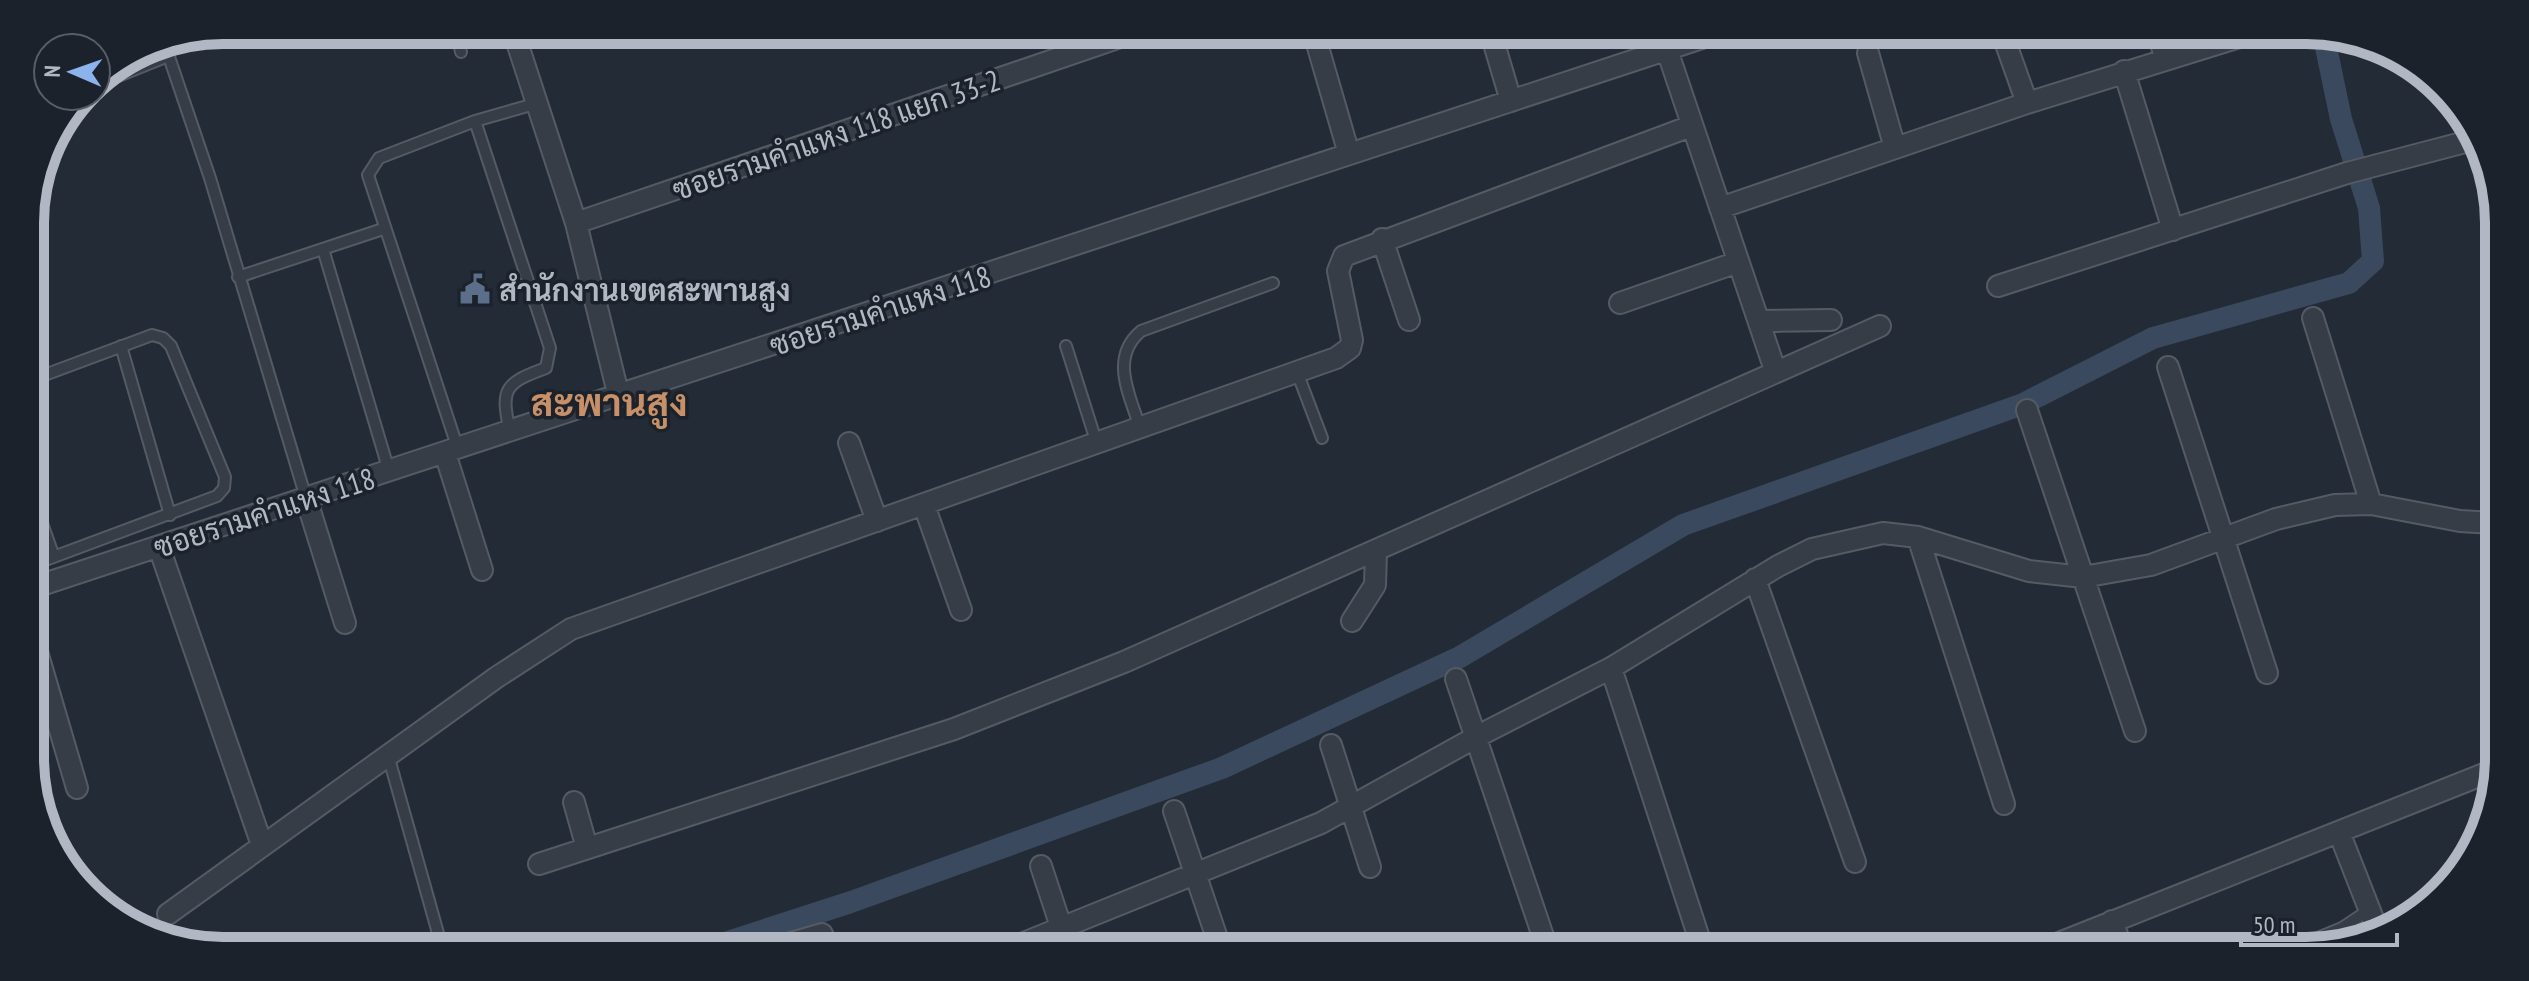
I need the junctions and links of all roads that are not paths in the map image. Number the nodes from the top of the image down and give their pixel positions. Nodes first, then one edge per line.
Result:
1 (459, 44) edge
2 (518, 44) edge
3 (1100, 44) edge
4 (1317, 44) edge
5 (1494, 44) edge
6 (1676, 44) edge
7 (2006, 44) edge
8 (2161, 44) edge
9 (2212, 44) edge
10 (1667, 50) junction
11 (167, 52) edge
12 (461, 52) dead end
13 (1868, 53) dead end
14 (168, 56) junction
15 (2165, 59) junction
16 (2124, 71) junction
17 (123, 74) edge
18 (1511, 101) junction
19 (538, 103) junction
20 (2027, 103) junction
21 (475, 121) junction
22 (1691, 126) junction
23 (2465, 142) edge
24 (1895, 148) junction
25 (1349, 154) junction
26 (1720, 208) junction
27 (576, 223) junction
28 (383, 229) junction
29 (2173, 230) junction
30 (1382, 239) junction
31 (323, 249) junction
32 (1738, 262) junction
33 (238, 277) junction
34 (1273, 283) dead end
35 (1998, 286) dead end
36 (1620, 303) dead end
37 (2313, 318) dead end
38 (1409, 320) dead end
39 (1831, 320) dead end
40 (1759, 321) junction
41 (1880, 326) dead end
42 (121, 346) junction
43 (1066, 346) dead end
44 (2168, 367) dead end
45 (1775, 370) junction
46 (1297, 372) junction
47 (44, 375) edge
48 (619, 397) junction
49 (2027, 410) dead end
50 (1140, 428) junction
51 (510, 432) junction
52 (1322, 438) dead end
53 (849, 443) dead end
54 (1097, 444) junction
55 (451, 451) junction
56 (389, 471) junction
57 (306, 498) junction
58 (2371, 504) junction
59 (924, 505) junction
60 (170, 515) junction
61 (877, 521) junction
62 (2485, 522) edge
63 (44, 529) edge
64 (115, 536) junction
65 (1918, 537) junction
66 (2223, 541) junction
67 (159, 547) junction
68 (1376, 551) junction
69 (54, 557) junction
70 (123, 558) junction
71 (44, 561) edge
72 (482, 570) dead end
73 (2083, 577) junction
74 (1755, 579) junction
75 (44, 584) edge
76 (961, 610) dead end
77 (1352, 621) dead end
78 (345, 623) dead end
79 (1611, 668) junction
80 (2267, 673) dead end
81 (44, 676) edge
82 (1456, 679) dead end
83 (2135, 731) dead end
84 (1478, 736) junction
85 (1331, 745) dead end
86 (388, 755) junction
87 (2484, 774) edge
88 (77, 788) dead end
89 (574, 802) dead end
90 (2004, 804) dead end
91 (1352, 806) junction
92 (1174, 811) dead end
93 (2339, 832) junction
94 (262, 845) junction
95 (587, 848) junction
96 (1855, 862) dead end
97 (539, 864) dead end
98 (1041, 866) dead end
99 (1370, 867) dead end
100 (1194, 876) junction
101 (168, 914) dead end
102 (2373, 920) edge
103 (2112, 921) junction
104 (1061, 930) junction
105 (1698, 935) dead end
106 (2324, 936) edge
107 (439, 937) edge
108 (1042, 937) edge
109 (1064, 937) edge
110 (1217, 937) edge
111 (1543, 937) edge
112 (2073, 937) edge
113 (2118, 937) edge

1 - 12 lane
2 - 19 street
3 - 27 street, ซอยรามคำแหง 118 แยก 33-2
4 - 25 street
5 - 18 street
6 - 10 street, ซอยรามคำแหง 118
7 - 20 street
8 - 15 street
9 - 15 street
10 - 18 street, ซอยรามคำแหง 118
10 - 22 street
11 - 14 lane
13 - 24 street
14 - 17 lane
14 - 33 lane
15 - 16 street
16 - 20 street
16 - 29 street
18 - 25 street, ซอยรามคำแหง 118
19 - 21 lane
19 - 27 street
20 - 24 street
21 - 28 lane
21 - 51 lane
22 - 26 street
22 - 30 street
23 - 29 street
24 - 26 street
25 - 48 street, ซอยรามคำแหง 118
26 - 32 street
27 - 48 street
28 - 31 lane
28 - 55 lane
29 - 35 street
30 - 38 street
30 - 46 street
31 - 33 lane
31 - 56 lane
32 - 36 street
32 - 40 street
33 - 57 lane
34 - 50 lane
37 - 58 street
39 - 40 street
40 - 45 street
41 - 45 street
42 - 47 lane
42 - 60 lane
42 - 60 lane
43 - 54 lane
44 - 66 street
45 - 68 street
46 - 50 street
46 - 52 lane
48 - 51 street, ซอยรามคำแหง 118
49 - 73 street
50 - 54 street
51 - 55 street, ซอยรามคำแหง 118
53 - 61 street
54 - 59 street
55 - 56 street, ซอยรามคำแหง 118
55 - 72 street
56 - 57 street, ซอยรามคำแหง 118
57 - 67 street, ซอยรามคำแหง 118
57 - 78 street
58 - 62 street
58 - 66 street
59 - 61 street
59 - 76 street
60 - 64 lane
61 - 86 street
63 - 69 lane
64 - 69 lane
64 - 70 lane
65 - 73 street
65 - 74 street
65 - 90 street
66 - 73 street
66 - 80 street
67 - 70 street, ซอยรามคำแหง 118
67 - 94 street
68 - 77 street
68 - 95 street
69 - 71 lane
70 - 75 street, ซอยรามคำแหง 118
73 - 83 street
74 - 79 street
74 - 96 street
79 - 84 street
79 - 105 street
81 - 88 street
82 - 84 street
84 - 91 street
84 - 111 street
85 - 91 street
86 - 94 street
86 - 107 lane
87 - 93 street
89 - 95 street
91 - 99 street
91 - 100 street
92 - 100 street
93 - 102 street
93 - 103 street
94 - 101 street
95 - 97 street
98 - 104 street
100 - 104 street
100 - 110 street
102 - 106 lane
103 - 112 street
103 - 113 street
104 - 108 street
104 - 109 street

